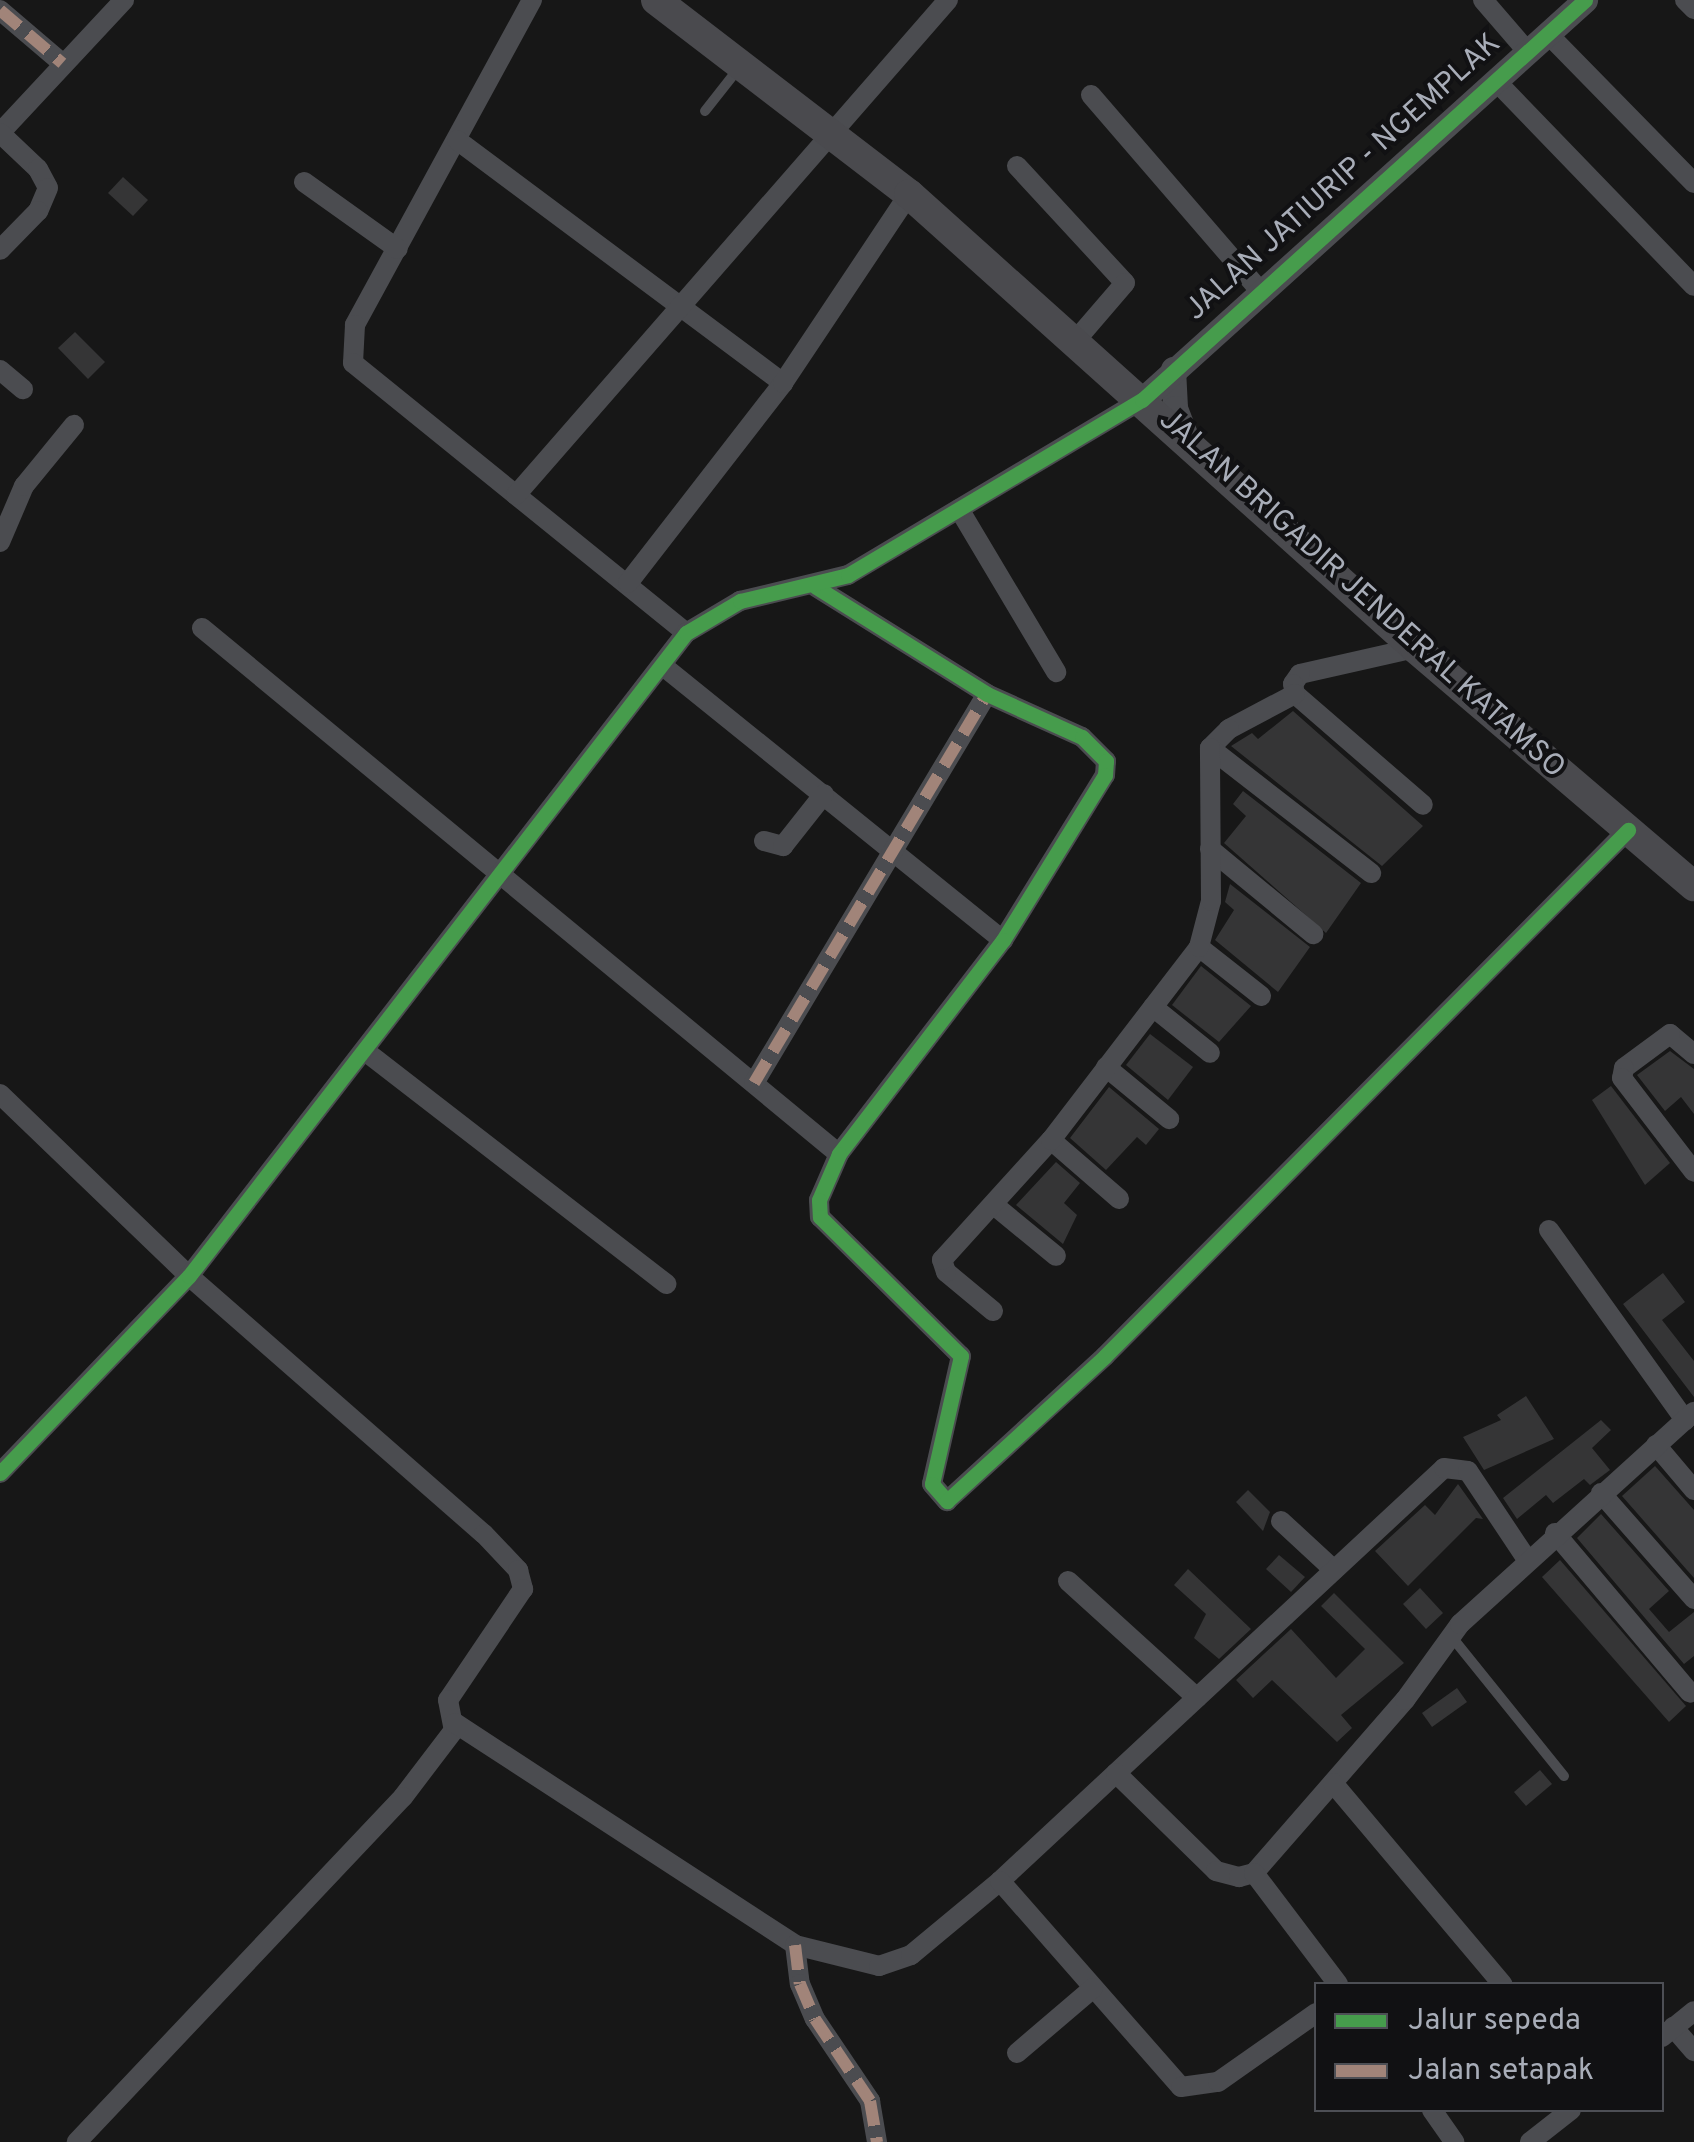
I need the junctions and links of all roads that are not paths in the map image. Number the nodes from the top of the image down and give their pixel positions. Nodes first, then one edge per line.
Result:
1 (124, 0) edge
2 (532, 0) edge
3 (656, 0) edge
4 (1483, 0) edge
5 (1585, 0) edge
6 (1685, 0) edge
7 (937, 4) edge
8 (1694, 9) edge
9 (0, 10) edge
10 (1547, 34) junction
11 (1527, 51) junction
12 (62, 63) junction
13 (742, 64) junction
14 (1495, 80) junction
15 (1092, 96) dead end
16 (705, 112) dead end
17 (0, 133) edge
18 (834, 134) junction
19 (457, 140) junction
20 (1017, 166) dead end
21 (304, 182) dead end
22 (1694, 182) edge
23 (909, 194) junction
24 (398, 249) junction
25 (0, 250) edge
26 (1694, 286) edge
27 (1260, 292) junction
28 (680, 305) junction
29 (1076, 340) junction
30 (1173, 368) junction
31 (0, 370) edge
32 (783, 383) junction
33 (23, 389) dead end
34 (1142, 400) junction
35 (74, 425) dead end
36 (1187, 440) junction
37 (516, 495) junction
38 (959, 509) junction
39 (0, 542) edge
40 (628, 583) junction
41 (816, 588) junction
42 (202, 628) dead end
43 (686, 633) junction
44 (1415, 648) junction
45 (663, 666) junction
46 (1056, 672) dead end
47 (987, 694) junction
48 (1296, 694) junction
49 (1210, 748) junction
50 (824, 794) junction
51 (1422, 805) dead end
52 (1628, 830) junction
53 (764, 841) dead end
54 (1210, 848) junction
55 (894, 850) junction
56 (1371, 873) dead end
57 (501, 879) junction
58 (1694, 886) edge
59 (1313, 934) dead end
60 (1003, 940) junction
61 (1199, 947) junction
62 (1261, 996) dead end
63 (1153, 1007) junction
64 (365, 1051) junction
65 (1210, 1053) dead end
66 (1694, 1054) edge
67 (1106, 1067) junction
68 (754, 1083) junction
69 (0, 1094) edge
70 (1169, 1119) dead end
71 (1051, 1140) junction
72 (839, 1154) junction
73 (1694, 1172) edge
74 (1119, 1199) dead end
75 (994, 1206) junction
76 (1550, 1230) dead end
77 (1056, 1256) dead end
78 (189, 1276) junction
79 (668, 1284) dead end
80 (993, 1311) dead end
81 (1690, 1416) edge
82 (1656, 1445) junction
83 (0, 1473) edge
84 (1694, 1490) edge
85 (1601, 1493) junction
86 (1281, 1521) dead end
87 (1555, 1533) junction
88 (1526, 1558) junction
89 (1334, 1570) junction
90 (1068, 1580) dead end
91 (1694, 1600) edge
92 (1450, 1636) junction
93 (1690, 1693) dead end
94 (1197, 1698) junction
95 (452, 1716) junction
96 (1116, 1773) junction
97 (1564, 1776) dead end
98 (1333, 1783) junction
99 (1254, 1873) junction
100 (1000, 1881) junction
101 (796, 1944) junction
102 (1336, 1982) edge
103 (1500, 1982) edge
104 (1092, 1988) junction
105 (1694, 2010) edge
106 (1314, 2015) edge
107 (1667, 2032) edge
108 (1694, 2051) edge
109 (1017, 2053) dead end
110 (1433, 2112) edge
111 (1568, 2112) edge
112 (77, 2142) edge
113 (877, 2142) edge
114 (1454, 2142) edge
115 (1530, 2142) edge

1 - 12 street
2 - 19 street
3 - 13 main road, JALAN BRIGADIR JENDERAL KATAMSO
4 - 11 street
5 - 10 street, JALAN JATIURIP - NGEMPLAK
6 - 8 street
7 - 18 street
9 - 12 street
10 - 11 street, JALAN JATIURIP - NGEMPLAK
10 - 22 street
11 - 14 street, JALAN JATIURIP - NGEMPLAK
12 - 17 street
13 - 16 lane
13 - 18 main road, JALAN BRIGADIR JENDERAL KATAMSO
14 - 26 street
14 - 27 street, JALAN JATIURIP - NGEMPLAK
15 - 27 street
17 - 25 street
18 - 23 main road, JALAN BRIGADIR JENDERAL KATAMSO
18 - 28 street
19 - 24 street
19 - 28 street
20 - 29 street
21 - 24 street
23 - 29 main road, JALAN BRIGADIR JENDERAL KATAMSO
23 - 32 street
24 - 37 street
27 - 30 street, JALAN JATIURIP - NGEMPLAK
28 - 32 street
28 - 37 street
29 - 34 main road, JALAN BRIGADIR JENDERAL KATAMSO
30 - 34 street, JALAN JATIURIP - NGEMPLAK
30 - 36 street
31 - 33 street
32 - 40 street
34 - 36 main road, JALAN BRIGADIR JENDERAL KATAMSO
34 - 38 street
35 - 39 street
36 - 44 main road, JALAN BRIGADIR JENDERAL KATAMSO
37 - 40 street
38 - 41 street
38 - 46 street
40 - 43 street
41 - 43 street
41 - 47 street
42 - 57 street
43 - 45 street
44 - 48 street
44 - 52 main road, JALAN BRIGADIR JENDERAL KATAMSO
45 - 50 street
45 - 57 street
47 - 55 street
47 - 60 street
48 - 49 street
48 - 51 street
49 - 54 street
49 - 56 street
50 - 53 street
50 - 55 street
52 - 58 main road, JALAN BRIGADIR JENDERAL KATAMSO
52 - 72 street
54 - 59 street
54 - 61 street
55 - 60 street
55 - 68 street
57 - 64 street
57 - 68 street
60 - 72 street
61 - 62 street
61 - 63 street
63 - 65 street
63 - 67 street
64 - 78 street
64 - 79 street
66 - 73 street
67 - 70 street
67 - 71 street
68 - 72 street
69 - 78 street
71 - 74 street
71 - 75 street
75 - 77 street
75 - 80 street
76 - 81 street
78 - 83 street
78 - 95 street
81 - 82 street
82 - 84 street
82 - 85 street
85 - 87 street
85 - 91 street
86 - 89 street
87 - 88 street
87 - 93 street
88 - 89 street
88 - 92 street
89 - 94 street
90 - 94 street
92 - 97 lane
92 - 98 street
94 - 96 street
95 - 101 street
95 - 112 street
96 - 99 street
96 - 100 street
98 - 99 street
98 - 103 street
99 - 102 street
100 - 101 street
100 - 104 street
101 - 113 street
104 - 106 street
104 - 109 street
105 - 107 street
107 - 108 street
110 - 114 street
111 - 115 street

